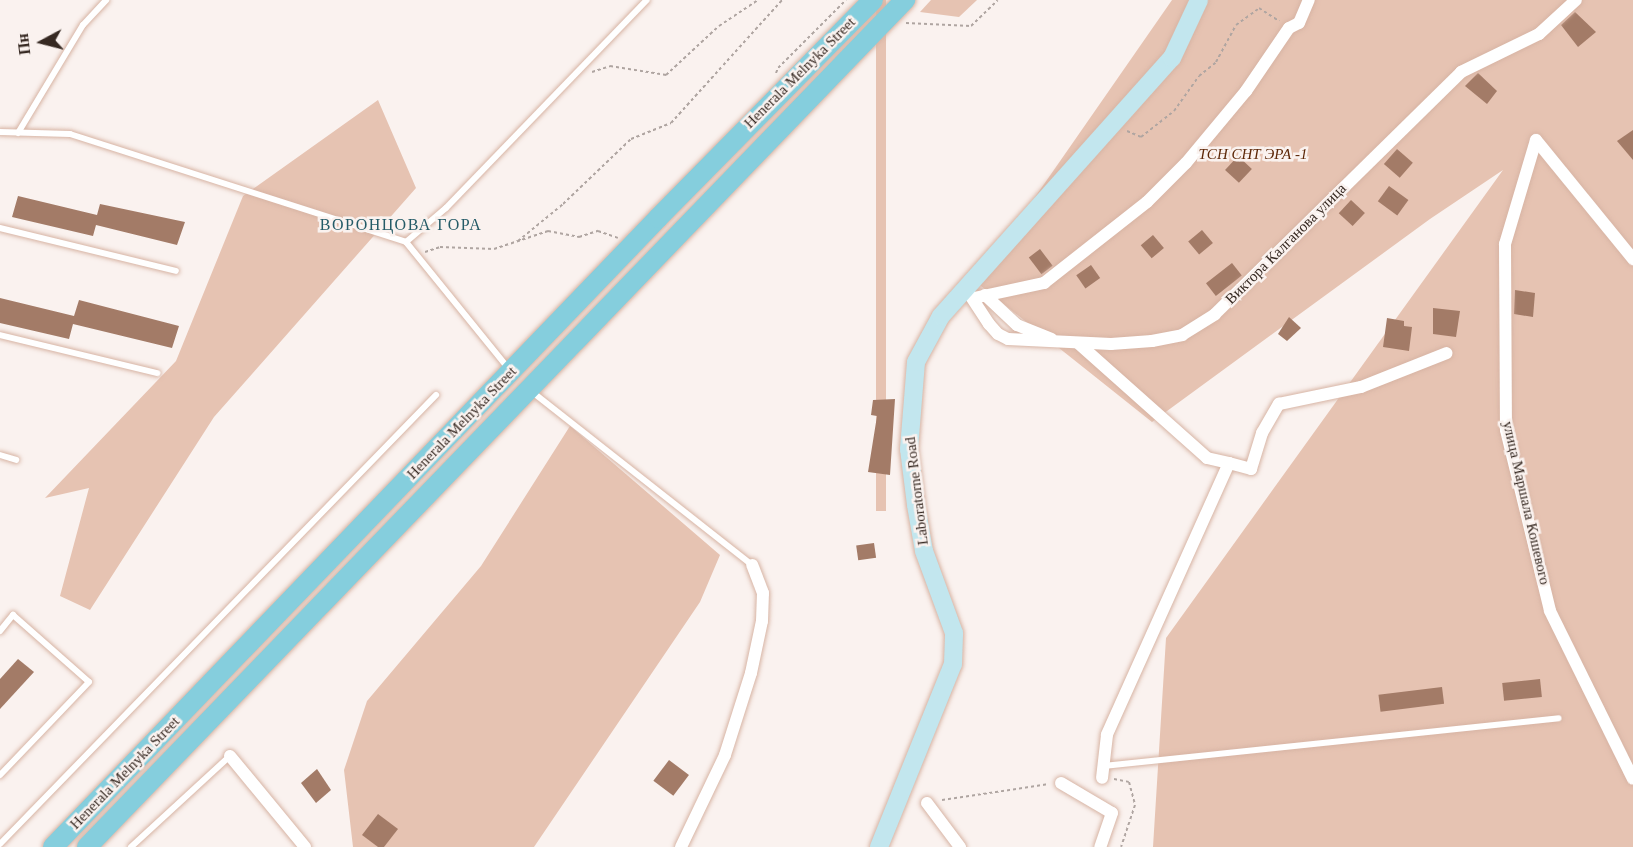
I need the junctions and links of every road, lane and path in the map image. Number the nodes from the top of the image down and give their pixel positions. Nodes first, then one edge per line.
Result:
1 (106, 0) edge
2 (647, 0) edge
3 (758, 0) edge
4 (782, 0) edge
5 (873, 0) edge
6 (905, 0) edge
7 (998, 0) edge
8 (1199, 0) edge
9 (1310, 0) edge
10 (1576, 0) edge
11 (1289, 28) junction
12 (900, 30) dead end
13 (572, 78) junction
14 (1114, 125) junction
15 (0, 132) edge
16 (18, 133) junction
17 (0, 228) edge
18 (620, 239) dead end
19 (518, 241) junction
20 (406, 242) junction
21 (417, 255) junction
22 (1633, 259) edge
23 (176, 271) dead end
24 (975, 294) junction
25 (0, 335) edge
26 (1060, 343) junction
27 (1078, 343) junction
28 (1447, 353) dead end
29 (511, 372) junction
30 (158, 373) dead end
31 (528, 388) junction
32 (436, 395) dead end
33 (0, 455) edge
34 (16, 460) dead end
35 (1229, 463) junction
36 (752, 565) joint
37 (0, 631) edge
38 (1558, 718) dead end
39 (230, 756) joint
40 (1103, 772) junction
41 (0, 775) edge
42 (1633, 779) edge
43 (1061, 783) joint
44 (927, 802) joint
45 (0, 844) edge
46 (53, 847) edge
47 (87, 847) edge
48 (131, 847) edge
49 (305, 847) edge
50 (681, 847) edge
51 (879, 847) edge
52 (960, 847) edge
53 (1100, 847) edge
54 (1121, 847) edge

1 - 16 lane
2 - 13 lane
3 - 13 path
4 - 19 path
5 - 29 main road, Henerala Melnyka Street
6 - 31 main road, Henerala Melnyka Street
7 - 12 path
8 - 14 main road, Laboratorne Road
9 - 11 street
10 - 27 street, Виктора Калганова улица
11 - 14 path
11 - 24 street
13 - 20 lane
14 - 24 main road, Laboratorne Road
15 - 16 lane
16 - 20 lane
17 - 23 lane
18 - 19 path
19 - 21 path
20 - 21 lane
21 - 29 lane
22 - 42 street, улица Маршала Кошевого
24 - 26 street
24 - 26 street, Виктора Калганова улица
24 - 51 main road, Laboratorne Road
25 - 30 lane
26 - 27 street, Виктора Калганова улица
27 - 35 street
28 - 35 street
29 - 31 main road
29 - 46 main road, Henerala Melnyka Street
31 - 36 lane
31 - 47 main road, Henerala Melnyka Street
32 - 45 lane
33 - 34 lane
35 - 40 street
36 - 50 street
37 - 41 lane
38 - 40 lane
39 - 48 lane
39 - 49 street
40 - 54 path
43 - 44 path
43 - 53 street
44 - 52 street

